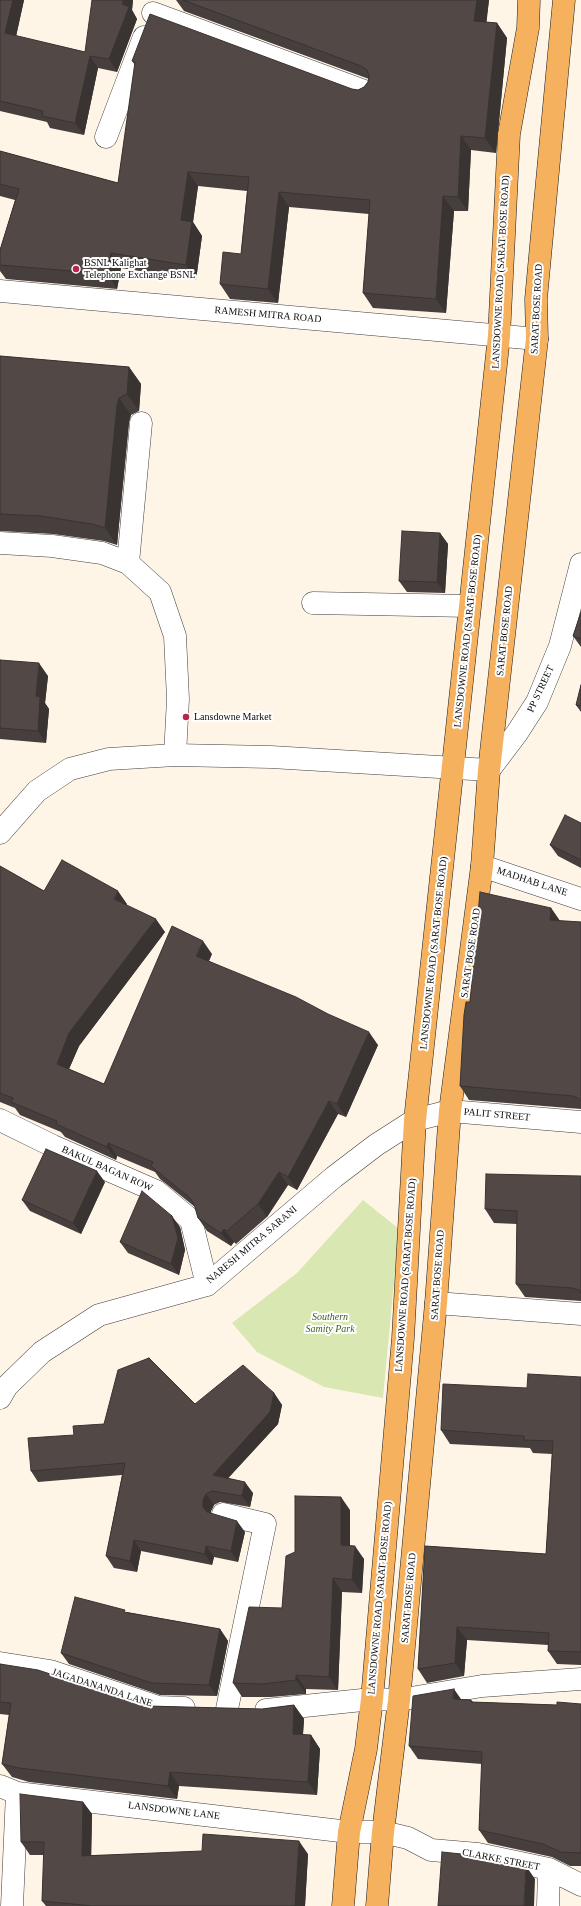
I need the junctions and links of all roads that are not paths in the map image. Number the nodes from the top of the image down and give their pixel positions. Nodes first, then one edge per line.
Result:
1 (529, 0) edge
2 (564, 0) edge
3 (156, 7) edge
4 (367, 92) edge
5 (106, 137) dead end
6 (0, 291) edge
7 (499, 336) junction
8 (537, 339) junction
9 (141, 423) dead end
10 (0, 543) edge
11 (128, 563) junction
12 (581, 564) edge
13 (313, 603) dead end
14 (469, 606) junction
15 (175, 755) junction
16 (454, 767) junction
17 (489, 770) junction
18 (0, 833) edge
19 (482, 866) junction
20 (581, 899) edge
21 (450, 1111) junction
22 (0, 1120) edge
23 (415, 1120) junction
24 (581, 1122) edge
25 (207, 1285) junction
26 (436, 1303) junction
27 (581, 1314) edge
28 (2, 1389) edge
29 (223, 1514) dead end
30 (0, 1663) edge
31 (581, 1679) edge
32 (372, 1700) junction
33 (399, 1700) junction
34 (227, 1709) junction
35 (9, 1789) edge
36 (349, 1832) junction
37 (383, 1832) junction
38 (549, 1869) junction
39 (581, 1885) edge
40 (12, 1906) edge
41 (343, 1906) edge
42 (377, 1906) edge
43 (548, 1906) edge

1 - 7 main road, LANSDOWNE ROAD (SARAT BOSE ROAD)
2 - 8 main road, SARAT BOSE ROAD
3 - 4 street
3 - 5 street
6 - 7 street, RAMESH MITRA ROAD
7 - 8 street, RAMESH MITRA ROAD
7 - 14 main road, LANSDOWNE ROAD (SARAT BOSE ROAD)
8 - 17 main road, SARAT BOSE ROAD
9 - 11 street
10 - 11 street
11 - 15 street
12 - 17 street, PP STREET
13 - 14 street
14 - 16 main road, LANSDOWNE ROAD (SARAT BOSE ROAD)
15 - 16 street
15 - 18 street
16 - 17 street
16 - 23 main road, LANSDOWNE ROAD (SARAT BOSE ROAD)
17 - 19 main road, SARAT BOSE ROAD
19 - 20 street, MADHAB LANE
19 - 21 main road, SARAT BOSE ROAD
21 - 23 street, PALIT STREET
21 - 24 street, PALIT STREET
21 - 26 main road, SARAT BOSE ROAD
22 - 25 street, BAKUL BAGAN ROW
23 - 25 street, NARESH MITRA SARANI
23 - 32 main road, LANSDOWNE ROAD (SARAT BOSE ROAD)
25 - 28 street, NARESH MITRA SARANI
26 - 27 street
26 - 33 main road, SARAT BOSE ROAD
29 - 34 street
30 - 34 street, JAGADANANDA LANE
31 - 33 street, JAGADANANDA LANE
32 - 33 street, JAGADANANDA LANE
32 - 34 street, JAGADANANDA LANE
32 - 36 main road, LANSDOWNE ROAD (SARAT BOSE ROAD)
33 - 37 main road, SARAT BOSE ROAD
35 - 36 street, LANSDOWNE LANE
35 - 40 street
36 - 37 street, CLARKE STREET
36 - 41 main road, LANSDOWNE ROAD (SARAT BOSE ROAD)
37 - 38 street, CLARKE STREET
37 - 42 main road, SARAT BOSE ROAD
38 - 39 street, CLARKE STREET
38 - 43 street

